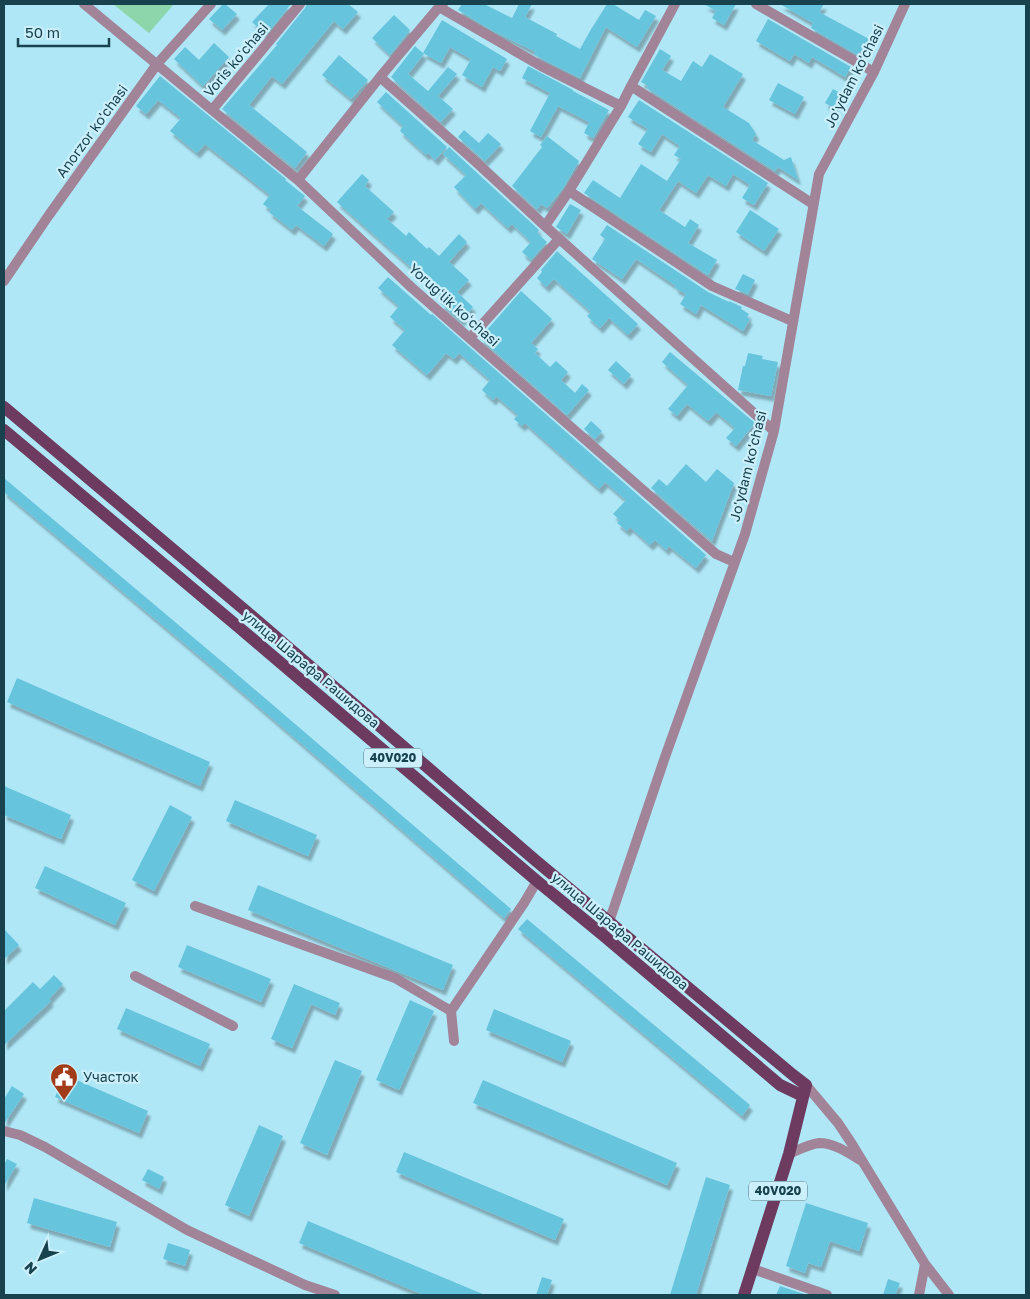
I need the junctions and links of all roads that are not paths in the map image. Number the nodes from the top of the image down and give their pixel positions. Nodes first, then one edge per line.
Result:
1 (84, 4) edge
2 (211, 4) edge
3 (300, 4) edge
4 (675, 4) edge
5 (756, 4) edge
6 (905, 4) edge
7 (441, 6) edge
8 (157, 64) junction
9 (874, 72) junction
10 (380, 77) junction
11 (631, 86) junction
12 (621, 106) junction
13 (212, 110) junction
14 (298, 180) junction
15 (569, 191) junction
16 (813, 204) junction
17 (545, 226) junction
18 (559, 239) junction
19 (4, 280) edge
20 (792, 321) junction
21 (470, 338) junction
22 (4, 407) edge
23 (4, 430) edge
24 (774, 431) junction
25 (734, 562) junction
26 (253, 617) junction
27 (242, 630) junction
28 (537, 881) junction
29 (194, 906) dead end
30 (609, 922) junction
31 (604, 935) junction
32 (135, 976) dead end
33 (451, 1011) junction
34 (233, 1026) dead end
35 (454, 1041) dead end
36 (805, 1091) junction
37 (4, 1132) edge
38 (789, 1154) junction
39 (865, 1163) junction
40 (925, 1264) junction
41 (753, 1269) junction
42 (335, 1295) edge
43 (744, 1295) edge
44 (827, 1295) edge
45 (919, 1295) edge
46 (949, 1295) edge

1 - 8 street, Yorugʻlik koʻchasi
2 - 8 street, Anorzor ko'chasi
3 - 13 street, Voris koʻchasi
4 - 11 street
5 - 9 street
6 - 9 street, Jo'ydam ko'chasi
7 - 10 street
7 - 12 street
8 - 13 street, Yorugʻlik koʻchasi
8 - 19 street, Anorzor ko'chasi
9 - 16 street, Jo'ydam ko'chasi
10 - 14 street
10 - 17 street
11 - 12 street
11 - 16 street
12 - 15 street
13 - 14 street, Yorugʻlik koʻchasi
14 - 21 street, Yorugʻlik koʻchasi
15 - 17 street
15 - 20 street
16 - 20 street, Jo'ydam ko'chasi
17 - 18 street
18 - 21 street
18 - 24 street
20 - 24 street, Jo'ydam ko'chasi
21 - 25 street, Yorugʻlik koʻchasi
22 - 26 main road
23 - 27 main road, улица Шарафа Рашидова / 40V020
24 - 25 street, Jo'ydam ko'chasi
25 - 30 street, Jo'ydam ko'chasi
26 - 27 main road
26 - 30 main road
27 - 28 main road, улица Шарафа Рашидова / 40V020
28 - 31 main road, улица Шарафа Рашидова / 40V020
28 - 33 street
29 - 33 street
30 - 31 street, Jo'ydam ko'chasi
30 - 36 main road
31 - 36 main road, улица Шарафа Рашидова / 40V020
32 - 34 street
33 - 35 street
36 - 38 main road, 40V020
36 - 39 street
37 - 42 street
38 - 39 street
38 - 41 main road, 40V020
39 - 40 street
40 - 45 street
40 - 46 street
41 - 43 main road, 40V020
41 - 44 street

